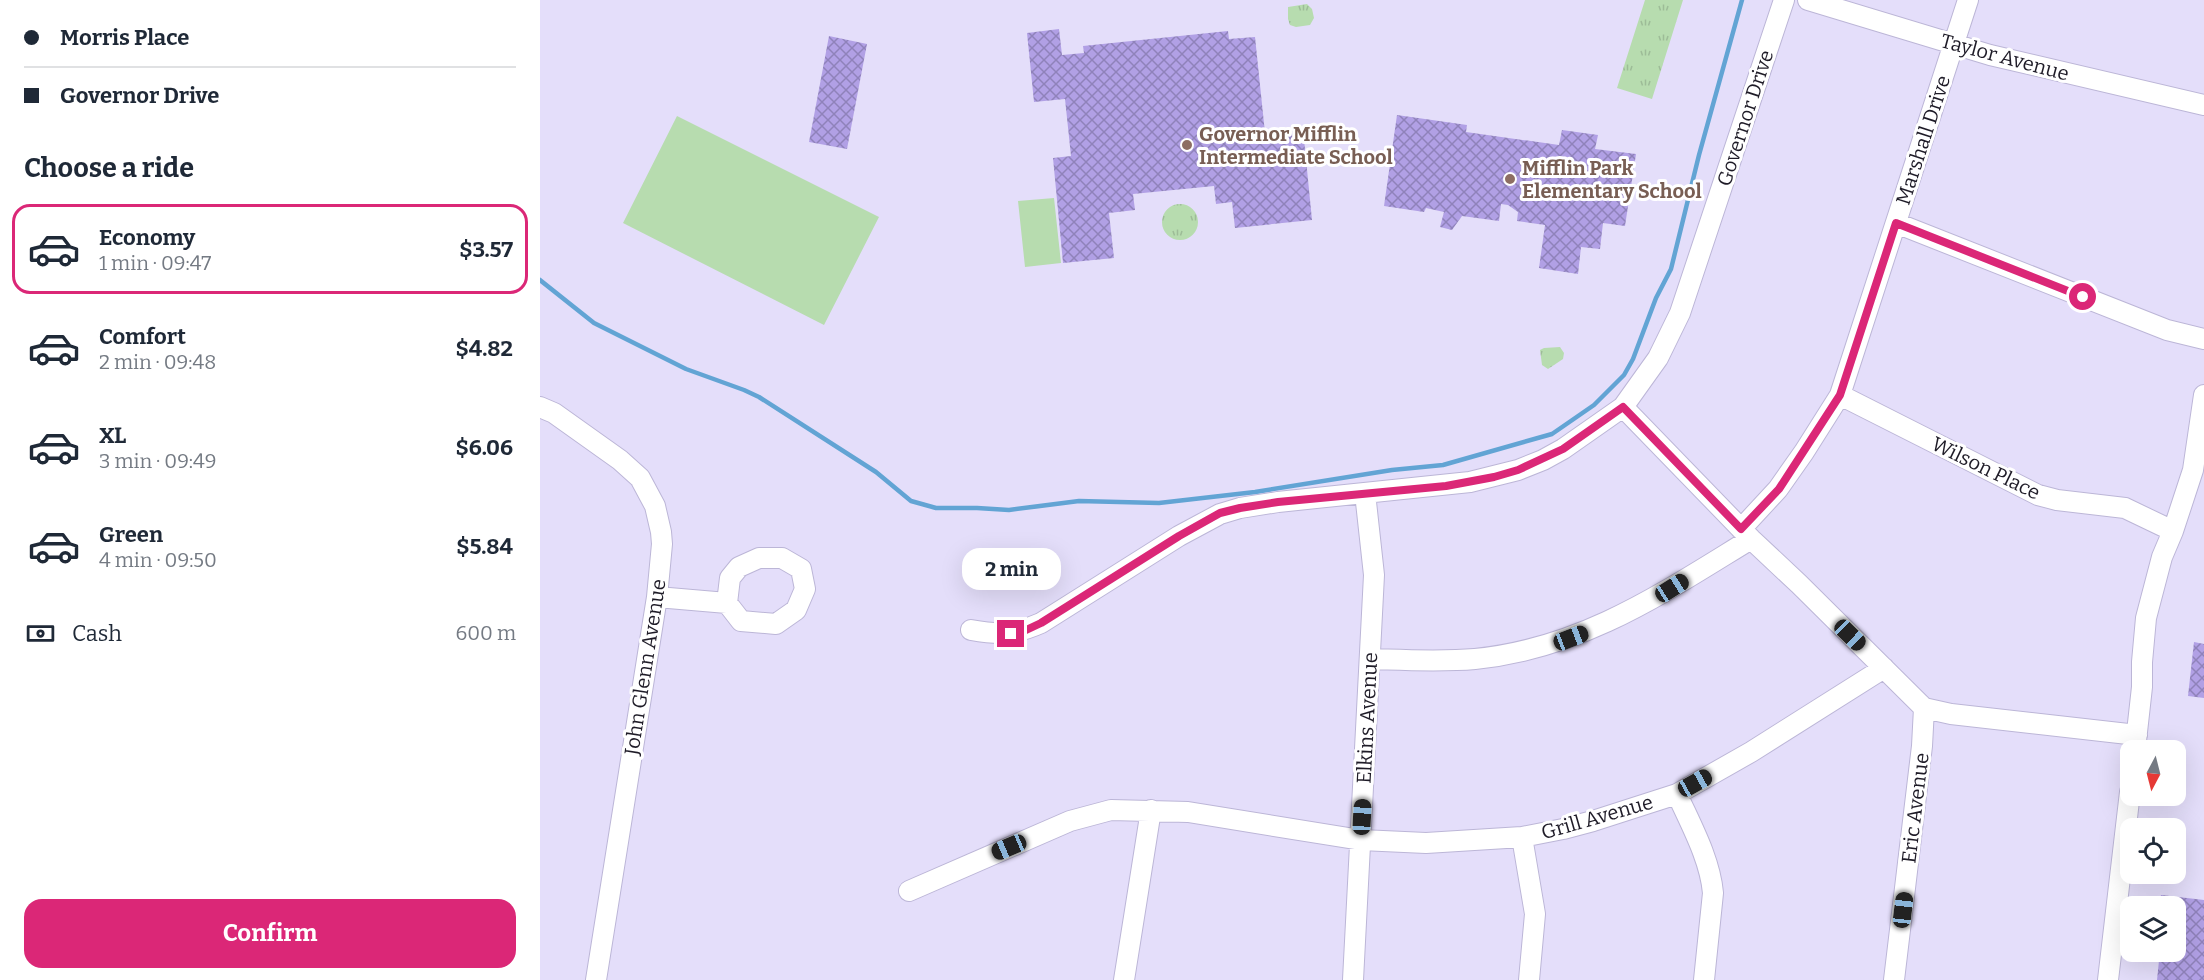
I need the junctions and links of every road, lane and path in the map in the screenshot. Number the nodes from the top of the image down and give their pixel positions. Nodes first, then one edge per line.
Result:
1 (1784, 0) edge
2 (1808, 0) edge
3 (1968, 0) edge
4 (1954, 45) junction
5 (2204, 105) edge
6 (1896, 223) junction
7 (2204, 339) edge
8 (2204, 394) edge
9 (1840, 395) junction
10 (540, 407) edge
11 (1623, 407) junction
12 (1365, 493) junction
13 (2173, 531) junction
14 (1746, 534) junction
15 (657, 597) junction
16 (727, 603) dead end
17 (970, 630) dead end
18 (1370, 659) junction
19 (1884, 669) junction
20 (1924, 708) junction
21 (2120, 740) edge
22 (2136, 740) edge
23 (1677, 794) junction
24 (2128, 806) edge
25 (1151, 810) junction
26 (1522, 837) junction
27 (1360, 840) junction
28 (909, 891) dead end
29 (596, 980) edge
30 (1124, 980) edge
31 (1353, 980) edge
32 (1529, 980) edge
33 (1704, 980) edge
34 (1894, 980) edge
35 (2108, 980) edge

1 - 11 street, Governor Drive
2 - 4 street, Taylor Avenue
3 - 4 street, Marshall Drive
4 - 5 street, Taylor Avenue
4 - 6 street, Marshall Drive
6 - 7 street
6 - 9 street, Marshall Drive
8 - 13 street
9 - 13 street, Wilson Place
9 - 14 street, Marshall Drive
10 - 15 street, John Glenn Avenue
11 - 12 street, Governor Drive
11 - 14 street
12 - 17 street, Governor Drive
12 - 18 street, Elkins Avenue
13 - 22 street
14 - 18 street, Marshall Drive
14 - 19 street
15 - 16 street
15 - 29 street, John Glenn Avenue
18 - 27 street, Elkins Avenue
19 - 20 street
19 - 23 street, Grill Avenue
20 - 21 street
20 - 34 street, Eric Avenue
23 - 26 street, Grill Avenue
23 - 33 street
24 - 35 street
25 - 27 street, Grill Avenue
25 - 28 street, Grill Avenue
25 - 30 street
26 - 27 street, Grill Avenue
26 - 32 street
27 - 31 street, Elkins Avenue

